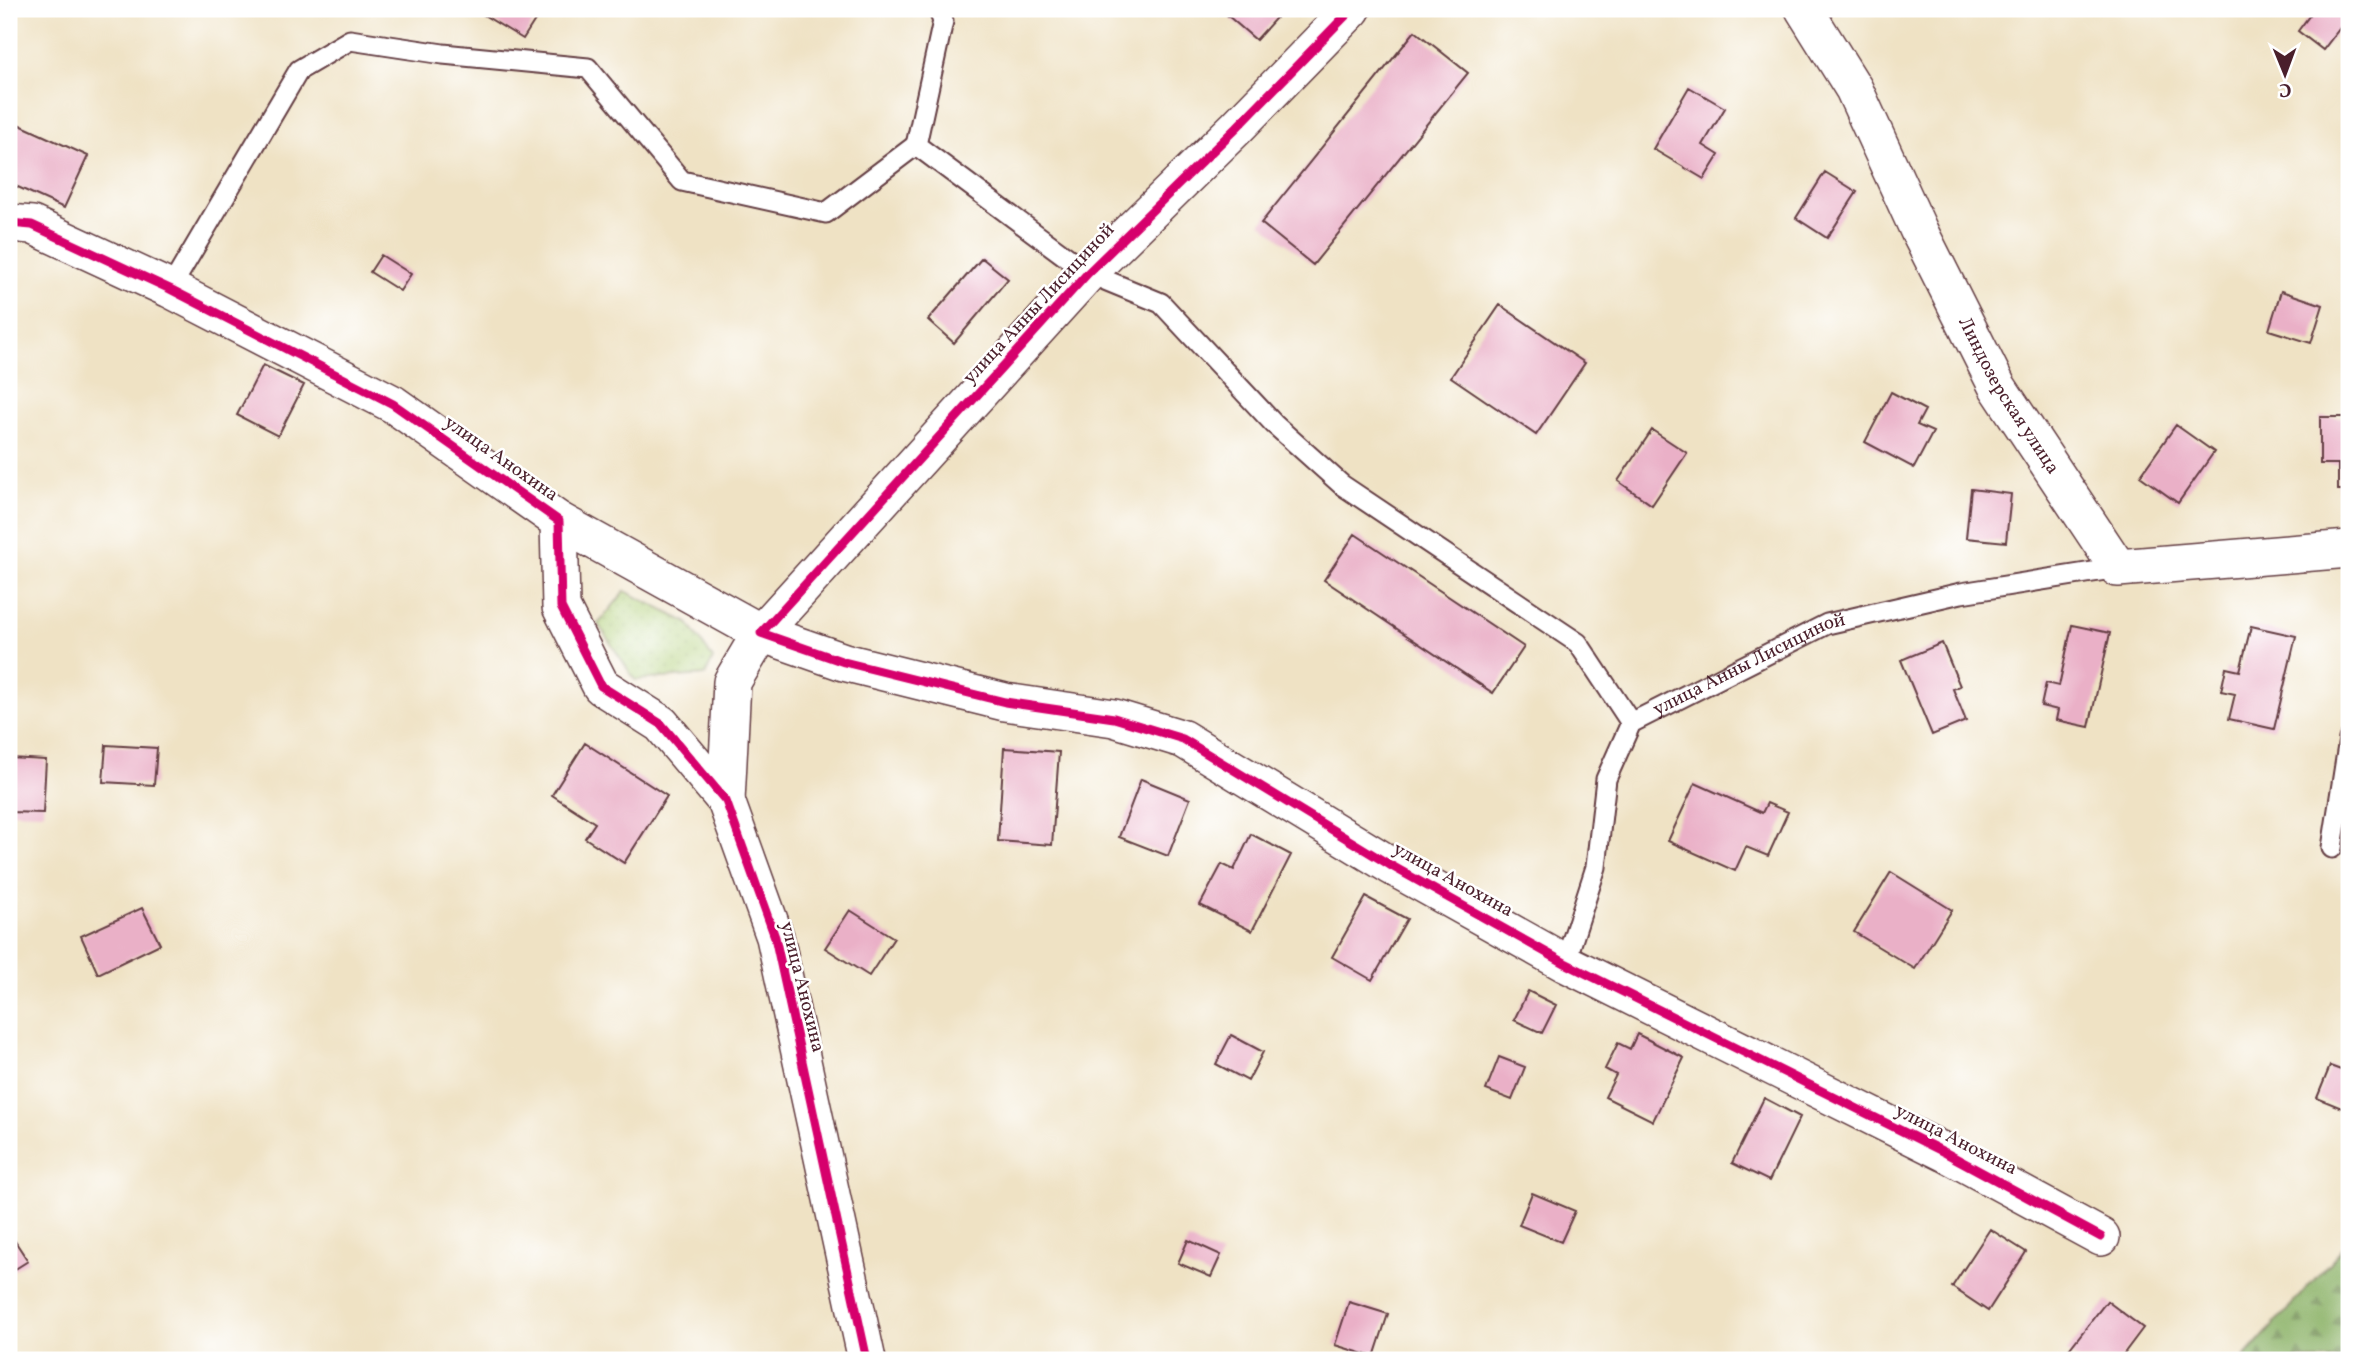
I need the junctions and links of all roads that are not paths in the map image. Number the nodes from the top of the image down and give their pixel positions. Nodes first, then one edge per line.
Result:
1 (938, 9) edge
2 (1352, 9) edge
3 (1804, 9) edge
4 (916, 145) junction
5 (9, 223) edge
6 (1088, 273) junction
7 (170, 289) junction
8 (559, 521) junction
9 (2349, 549) edge
10 (2118, 568) junction
11 (761, 633) junction
12 (1631, 723) junction
13 (2349, 739) edge
14 (726, 801) junction
15 (2332, 848) dead end
16 (1566, 963) junction
17 (2101, 1237) dead end
18 (867, 1360) edge

1 - 4 lane
2 - 6 street, улица Анны Лисициной
3 - 10 street, Линдозерская улица
4 - 6 lane
4 - 7 lane
5 - 7 street, улица Анохина
6 - 11 street, улица Анны Лисициной
6 - 12 lane
7 - 8 street, улица Анохина
8 - 11 street, улица Анохина
8 - 14 street, улица Анохина
9 - 10 street
10 - 12 lane, улица Анны Лисициной
11 - 14 street, улица Анохина
11 - 16 street, улица Анохина
12 - 16 lane, улица Анны Лисициной
13 - 15 lane
14 - 18 street, улица Анохина
16 - 17 street, улица Анохина

